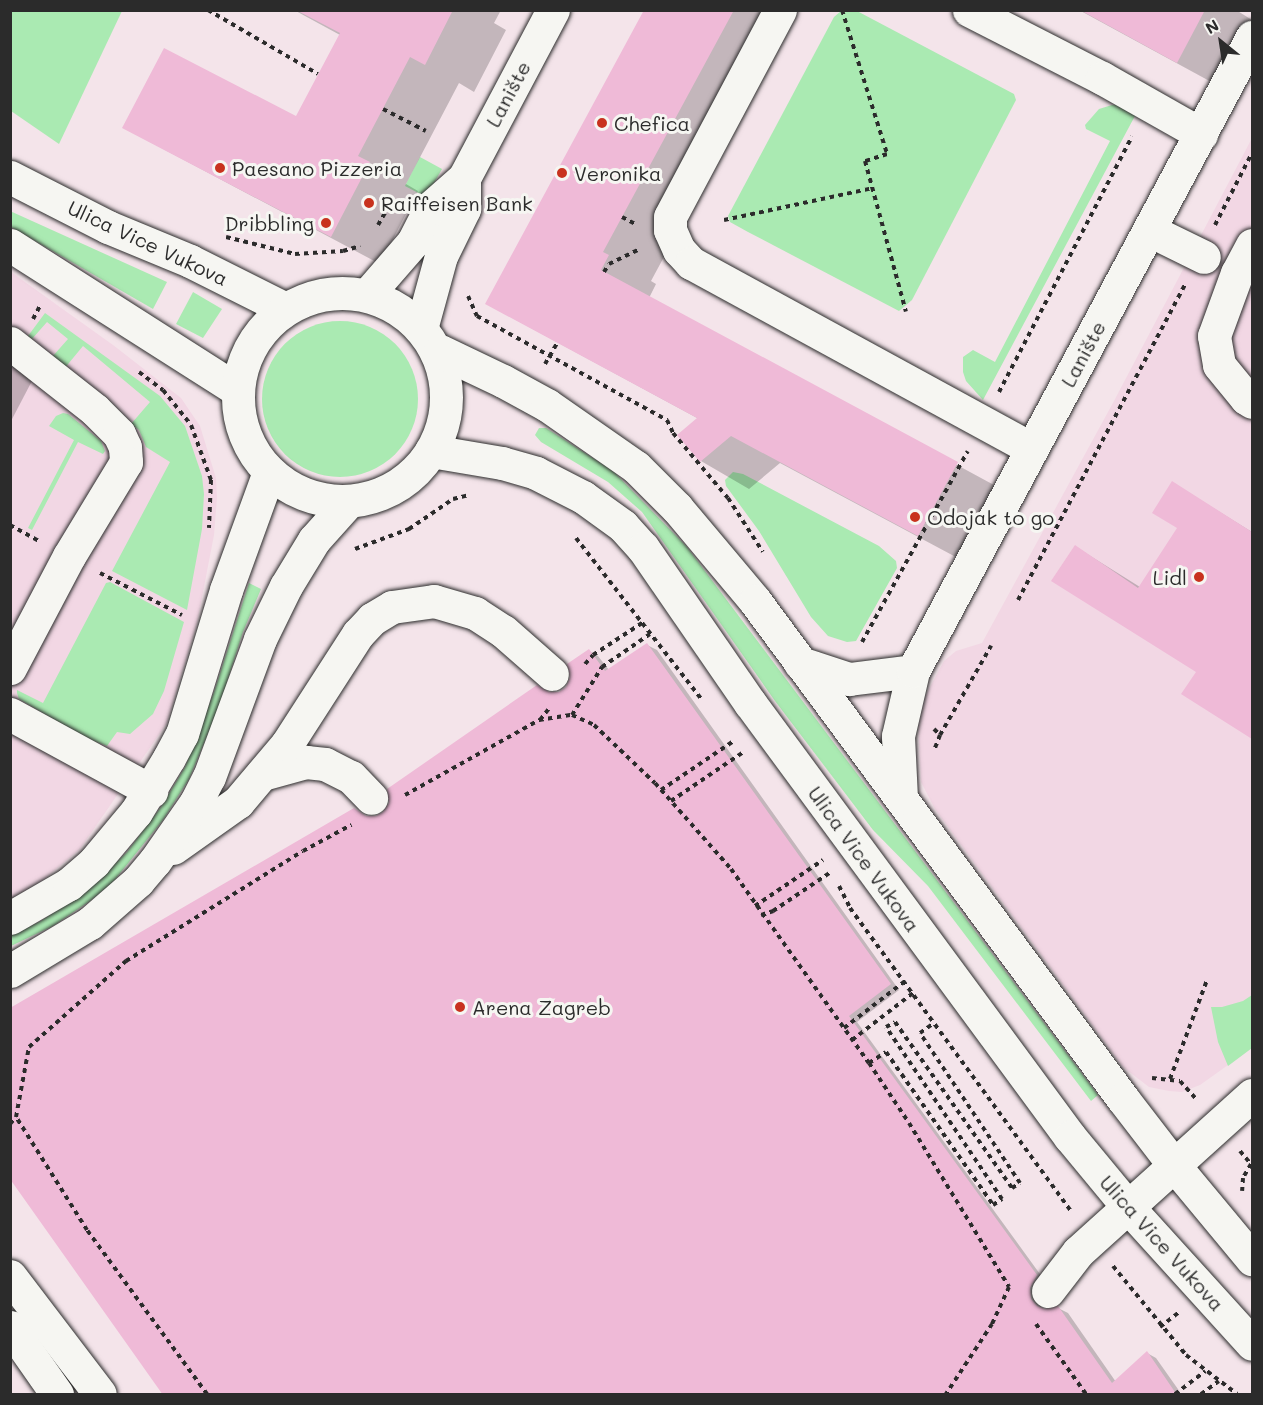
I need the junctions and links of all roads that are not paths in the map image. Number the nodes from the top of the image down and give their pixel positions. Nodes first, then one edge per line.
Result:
1 (553, 10) edge
2 (780, 10) edge
3 (969, 10) edge
4 (1252, 37) edge
5 (1201, 134) junction
6 (10, 177) edge
7 (464, 178) junction
8 (1149, 230) junction
9 (10, 245) edge
10 (1252, 245) edge
11 (1201, 256) road end
12 (1245, 278) edge
13 (367, 295) junction
14 (286, 309) junction
15 (430, 340) junction
16 (10, 343) edge
17 (238, 390) junction
18 (1252, 402) edge
19 (1032, 449) junction
20 (431, 451) junction
21 (269, 472) junction
22 (349, 501) junction
23 (800, 663) junction
24 (10, 668) edge
25 (913, 671) junction
26 (552, 674) dead end
27 (10, 714) edge
28 (262, 774) junction
29 (151, 790) junction
30 (901, 798) junction
31 (374, 807) road end
32 (155, 861) junction
33 (10, 918) edge
34 (10, 971) edge
35 (1252, 1095) edge
36 (1173, 1164) junction
37 (1127, 1206) junction
38 (1252, 1259) edge
39 (10, 1276) edge
40 (1027, 1287) road end
41 (10, 1327) edge
42 (1252, 1344) edge
43 (57, 1395) edge
44 (100, 1395) edge

1 - 7 street, Lanište
2 - 19 street
3 - 5 street
4 - 5 street, Lanište
5 - 8 street, Lanište
6 - 14 street, Ulica Vice Vukova
7 - 13 street, Lanište
7 - 15 street, Lanište
8 - 11 street
8 - 19 street, Lanište
9 - 17 street
10 - 12 street
12 - 18 street
13 - 14 street
13 - 15 street
14 - 17 street
15 - 20 street
15 - 23 street
16 - 24 street
17 - 21 street
19 - 25 street, Lanište
20 - 22 street
20 - 37 street, Ulica Vice Vukova
21 - 22 street
21 - 29 street
22 - 32 street
23 - 25 street
23 - 30 street
25 - 30 street, Lanište
26 - 28 street
27 - 29 street
28 - 31 street
28 - 32 street
29 - 33 street
30 - 36 street
32 - 34 street
35 - 36 street
36 - 37 street
36 - 38 street
37 - 40 street
37 - 42 street, Ulica Vice Vukova
39 - 44 street
41 - 43 street

